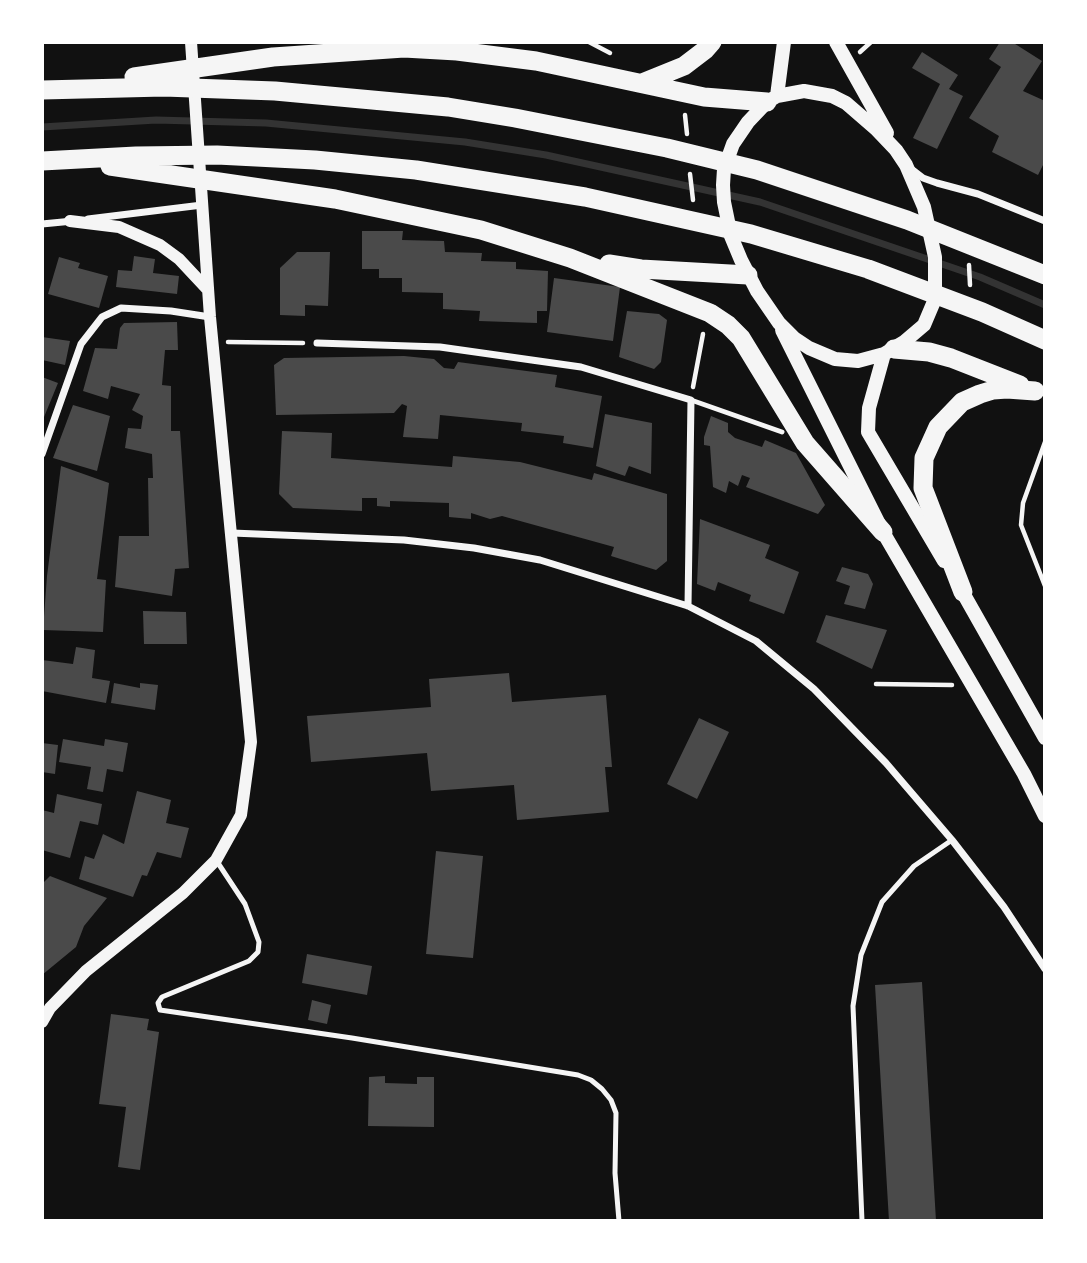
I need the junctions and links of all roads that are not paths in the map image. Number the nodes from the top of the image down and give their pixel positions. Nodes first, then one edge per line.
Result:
1 (191, 42) edge
2 (712, 42) edge
3 (784, 42) edge
4 (836, 42) edge
5 (642, 83) junction
6 (50, 90) edge
7 (772, 99) junction
8 (896, 150) junction
9 (64, 160) junction
10 (42, 161) edge
11 (906, 165) junction
12 (202, 200) junction
13 (1045, 220) edge
14 (71, 221) junction
15 (42, 224) edge
16 (570, 258) junction
17 (744, 267) junction
18 (1045, 275) edge
19 (208, 290) junction
20 (210, 317) junction
21 (779, 323) junction
22 (1045, 340) edge
23 (317, 343) road end
24 (889, 352) junction
25 (1040, 393) edge
26 (691, 400) junction
27 (782, 432) dead end
28 (42, 454) edge
29 (883, 532) junction
30 (232, 533) junction
31 (963, 593) junction
32 (688, 606) junction
33 (1045, 738) edge
34 (1045, 816) edge
35 (952, 840) junction
36 (216, 860) junction
37 (1045, 969) edge
38 (42, 1022) edge
39 (619, 1221) edge
40 (862, 1221) edge

1 - 12 street
2 - 5 highway
3 - 7 main road
4 - 8 main road
5 - 6 highway
5 - 7 highway
6 - 18 highway
7 - 8 main road
7 - 17 main road
8 - 11 main road
9 - 10 highway
9 - 16 highway
9 - 22 highway
11 - 13 street
11 - 24 main road
12 - 14 street
12 - 19 street
14 - 15 street
14 - 19 street
16 - 17 highway
16 - 29 highway
17 - 21 main road
19 - 20 street
20 - 28 street
20 - 30 street
21 - 24 main road
21 - 29 main road
23 - 26 street
24 - 25 highway
24 - 31 main road
25 - 31 highway
26 - 27 lane
26 - 32 street
29 - 34 main road
30 - 32 street
30 - 36 street
31 - 33 main road
32 - 35 street
35 - 37 street
35 - 40 lane
36 - 38 street
36 - 39 lane

